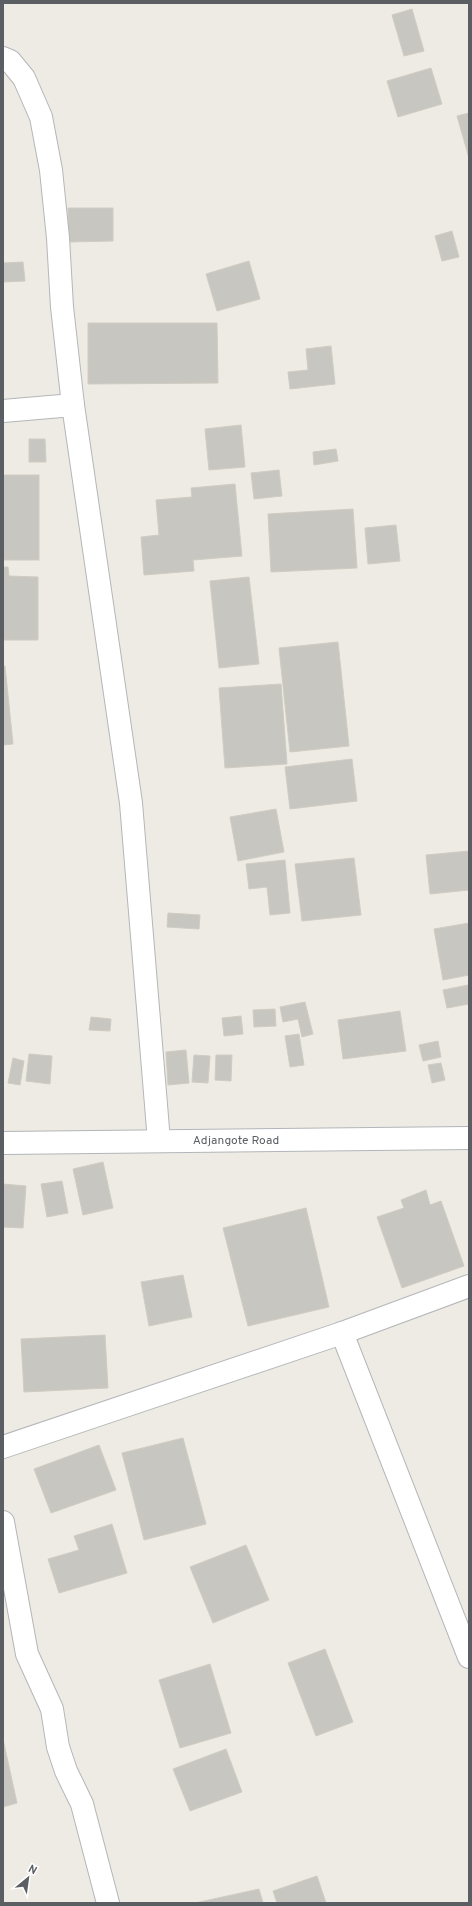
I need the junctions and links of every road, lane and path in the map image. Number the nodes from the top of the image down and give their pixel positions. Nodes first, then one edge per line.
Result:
1 (3, 58) edge
2 (73, 405) junction
3 (3, 412) edge
4 (469, 1138) edge
5 (159, 1141) junction
6 (3, 1143) edge
7 (469, 1286) edge
8 (342, 1333) junction
9 (3, 1447) edge
10 (3, 1522) edge
11 (468, 1650) edge
12 (108, 1903) edge

1 - 2 street
2 - 3 street
2 - 5 street
4 - 5 street, Adjangote Road
5 - 6 street, Adjangote Road
7 - 8 street
8 - 9 street
8 - 11 street
10 - 12 street

